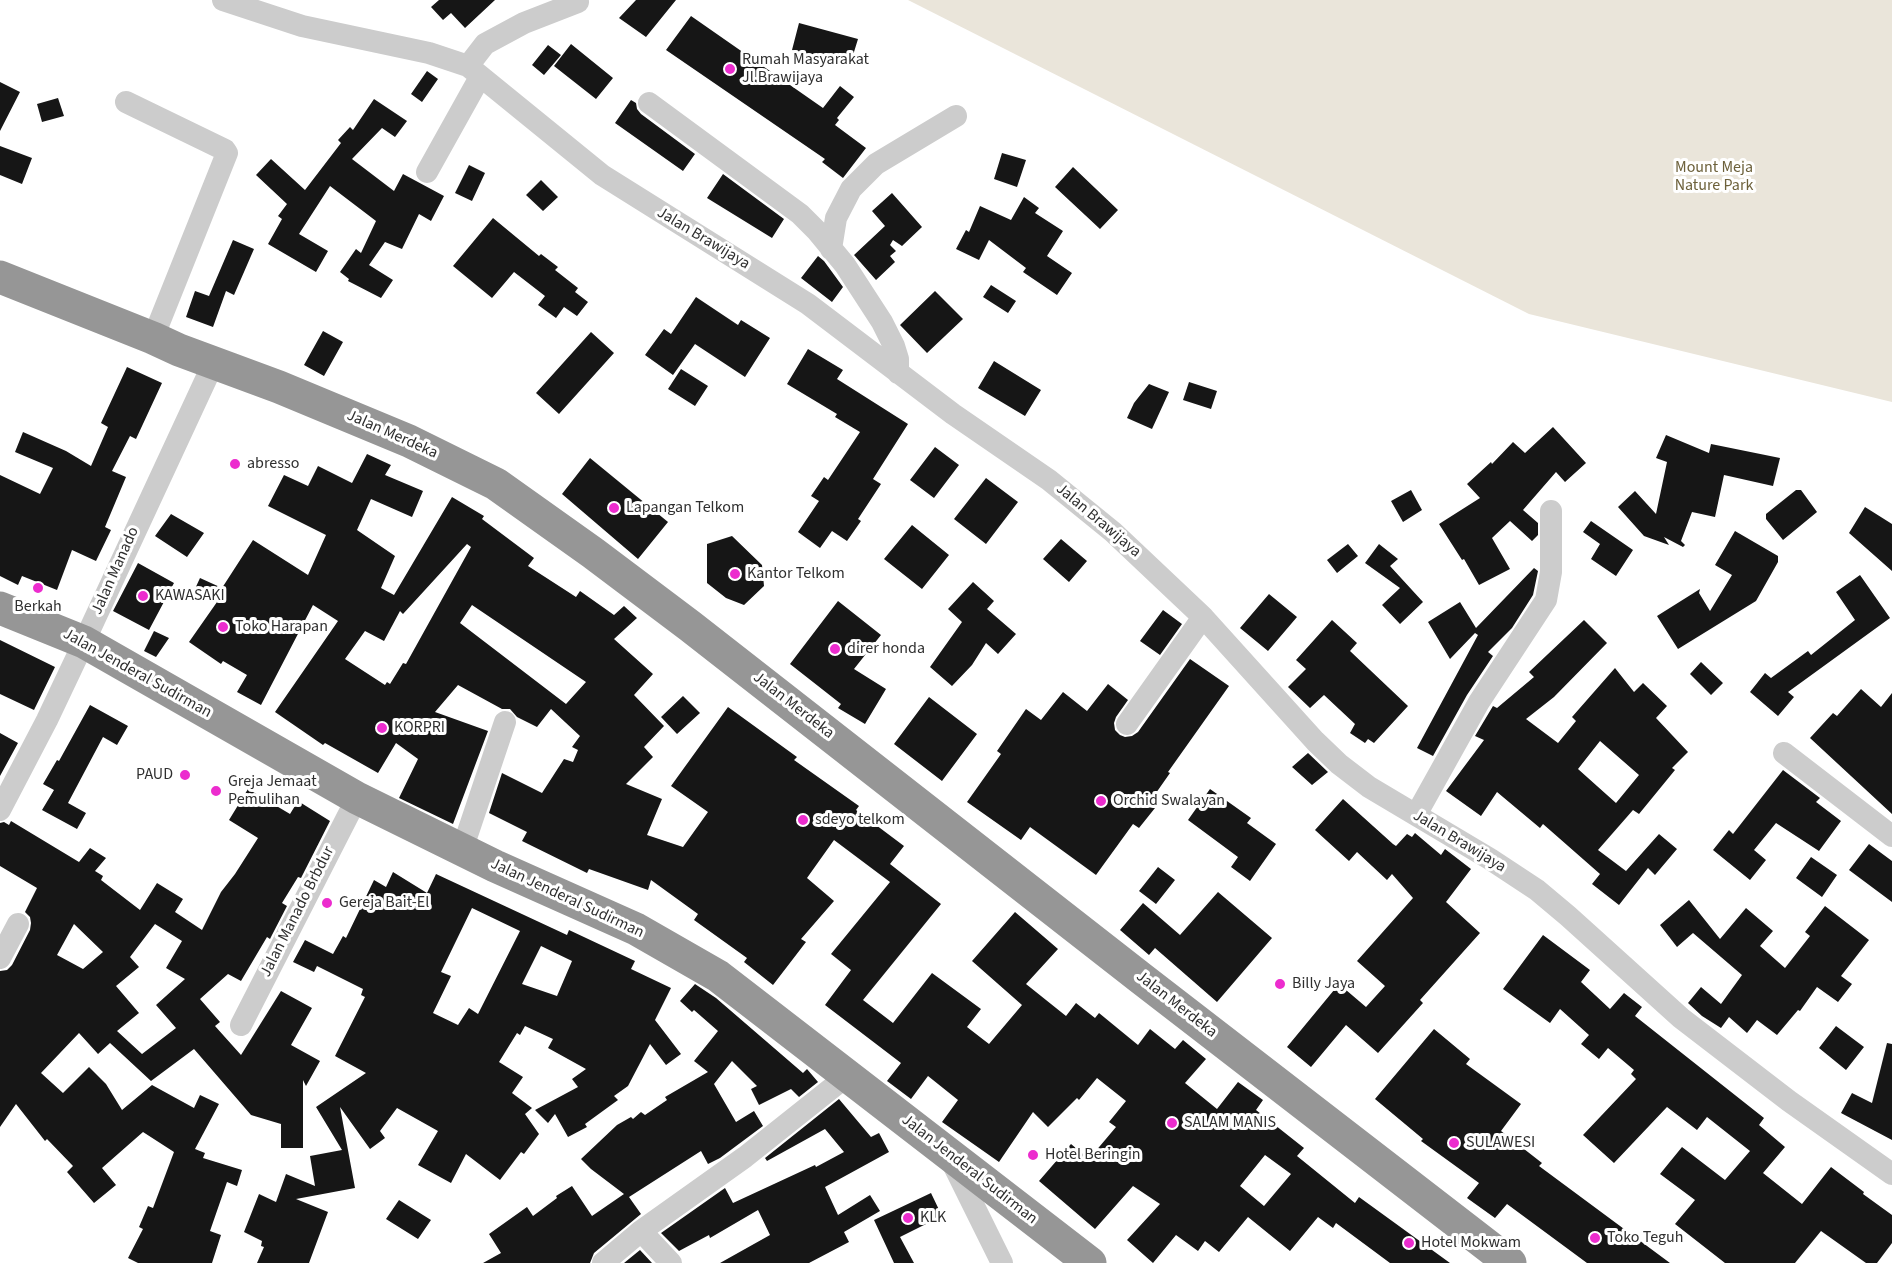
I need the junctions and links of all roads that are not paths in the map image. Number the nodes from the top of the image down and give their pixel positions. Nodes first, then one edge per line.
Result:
1 (223, 0) edge
2 (579, 2) dead end
3 (474, 71) junction
4 (126, 102) dead end
5 (649, 103) dead end
6 (956, 116) dead end
7 (427, 172) dead end
8 (831, 249) junction
9 (0, 278) edge
10 (153, 338) junction
11 (214, 362) junction
12 (898, 373) junction
13 (1551, 511) dead end
14 (0, 608) edge
15 (1203, 617) junction
16 (84, 642) junction
17 (505, 722) dead end
18 (1127, 724) dead end
19 (1784, 753) dead end
20 (357, 798) junction
21 (0, 810) edge
22 (1416, 815) junction
23 (1892, 836) edge
24 (462, 850) junction
25 (18, 924) dead end
26 (0, 958) edge
27 (241, 1025) dead end
28 (848, 1076) junction
29 (1892, 1174) edge
30 (986, 1201) junction
31 (641, 1231) junction
32 (1491, 1258) edge
33 (603, 1263) edge
34 (671, 1263) edge
35 (1002, 1263) edge
36 (1090, 1263) edge

1 - 3 street, Jalan Brawijaya
2 - 3 street
3 - 7 street
3 - 12 street, Jalan Brawijaya
4 - 10 street
5 - 8 street
6 - 8 street
8 - 12 street
9 - 10 highway, Jalan Merdeka
10 - 11 highway, Jalan Merdeka
11 - 16 street, Jalan Manado
11 - 32 highway, Jalan Merdeka
12 - 15 street, Jalan Brawijaya
13 - 22 street
14 - 16 highway, Jalan Jenderal Sudirman
15 - 18 street
15 - 22 street, Jalan Brawijaya
16 - 20 highway, Jalan Jenderal Sudirman
16 - 21 street, Jalan Manado
17 - 24 street
19 - 23 street
20 - 24 highway, Jalan Jenderal Sudirman
20 - 27 street, Jalan Manado Brbdur
22 - 29 street, Jalan Brawijaya
24 - 28 highway, Jalan Jenderal Sudirman
25 - 26 street
28 - 30 highway, Jalan Jenderal Sudirman
28 - 31 street
30 - 35 street
30 - 36 highway, Jalan Jenderal Sudirman
31 - 33 street
31 - 34 street

